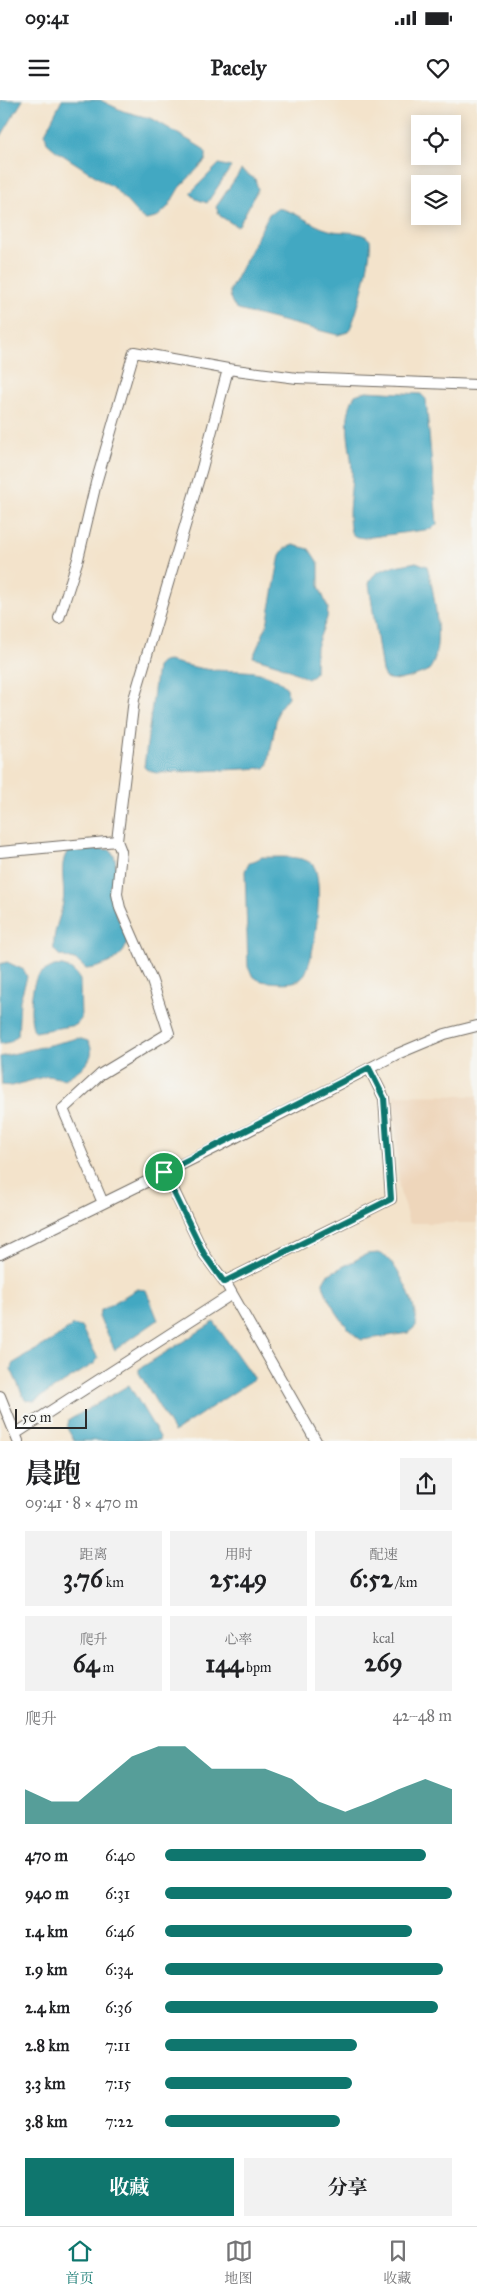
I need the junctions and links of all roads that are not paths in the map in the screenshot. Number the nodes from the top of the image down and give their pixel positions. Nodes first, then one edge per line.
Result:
1 (228, 369) junction
2 (477, 385) edge
3 (59, 618) dead end
4 (117, 840) junction
5 (0, 852) edge
6 (477, 1026) edge
7 (369, 1068) junction
8 (164, 1172) junction
9 (104, 1202) junction
10 (0, 1254) edge
11 (224, 1282) junction
12 (232, 1294) junction
13 (0, 1396) edge
14 (17, 1437) edge
15 (316, 1441) edge

1 - 2 street
1 - 3 street
1 - 4 street
4 - 5 street
4 - 9 street
6 - 7 street
7 - 8 street
7 - 11 street
8 - 9 street
8 - 11 street
9 - 10 street
11 - 12 street
12 - 14 street
12 - 15 street
13 - 14 street

